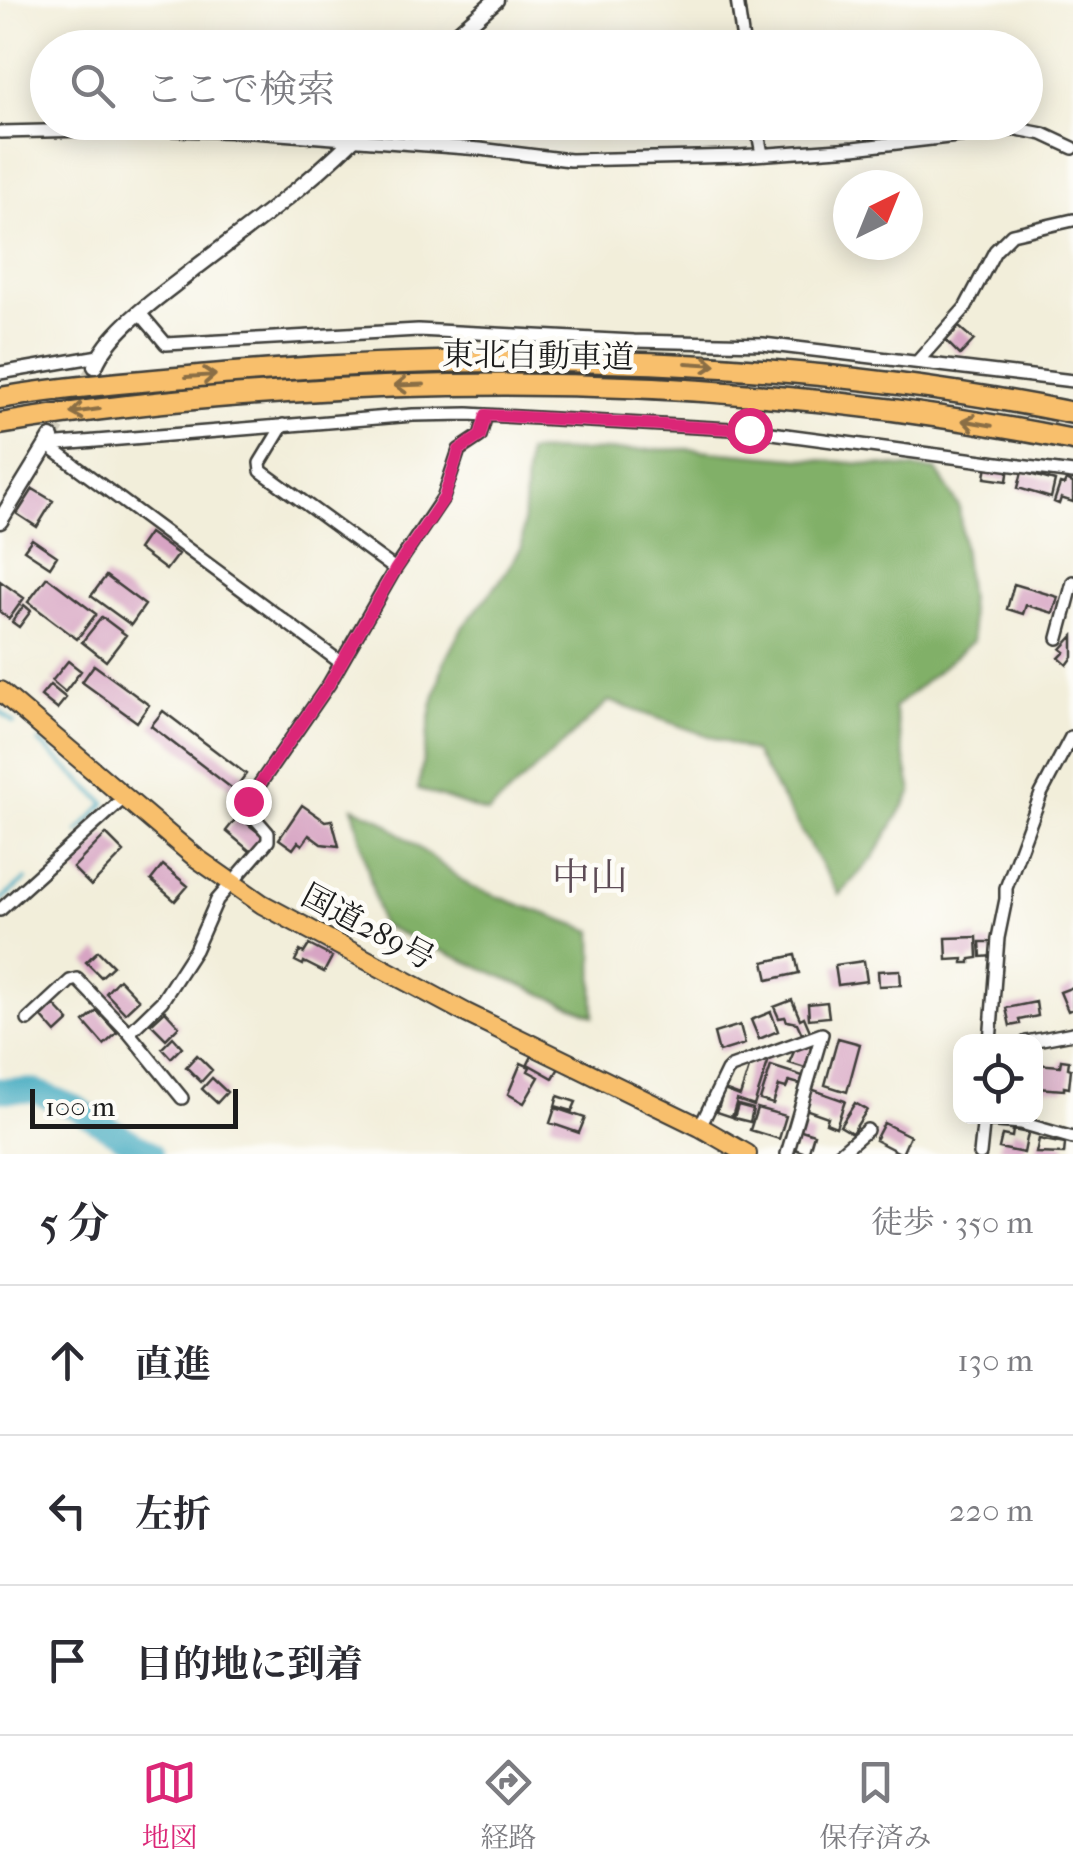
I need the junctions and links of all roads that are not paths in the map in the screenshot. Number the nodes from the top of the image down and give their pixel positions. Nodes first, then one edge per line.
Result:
1 (482, 0) edge
2 (496, 0) edge
3 (736, 0) edge
4 (462, 30) edge
5 (741, 30) edge
6 (30, 131) edge
7 (0, 132) edge
8 (1043, 134) edge
9 (353, 140) edge
10 (364, 140) edge
11 (759, 140) edge
12 (922, 140) edge
13 (1073, 148) edge
14 (762, 154) junction
15 (1073, 220) edge
16 (140, 312) junction
17 (97, 361) joint
18 (918, 362) junction
19 (0, 374) edge
20 (1073, 381) edge
21 (0, 398) edge
22 (1073, 413) edge
23 (486, 415) junction
24 (0, 424) edge
25 (283, 425) junction
26 (1073, 440) edge
27 (49, 442) junction
28 (1073, 473) edge
29 (0, 521) edge
30 (395, 570) junction
31 (1073, 582) edge
32 (1058, 638) dead end
33 (340, 662) junction
34 (0, 691) edge
35 (1072, 736) edge
36 (125, 797) junction
37 (230, 882) junction
38 (0, 910) edge
39 (28, 1020) dead end
40 (1073, 1033) edge
41 (130, 1034) junction
42 (991, 1034) edge
43 (1043, 1039) edge
44 (182, 1098) dead end
45 (983, 1124) edge
46 (1024, 1124) edge
47 (700, 1126) junction
48 (867, 1130) dead end
49 (1072, 1138) edge
50 (747, 1154) edge
51 (787, 1154) edge
52 (838, 1154) edge
53 (980, 1154) edge
54 (1068, 1154) edge

1 - 2 street
2 - 4 street
3 - 5 street
6 - 7 street
8 - 13 street
9 - 16 street
10 - 14 street
11 - 14 street
12 - 14 street
15 - 18 street
16 - 17 street
16 - 18 street
17 - 19 street
18 - 20 street
21 -> 22 highway, 東北自動車道
23 - 25 street
23 - 28 street
23 - 30 street
26 -> 24 highway, 東北自動車道
25 - 27 street
25 - 30 street
27 - 29 street
27 - 33 street
30 - 33 street
31 - 32 street
33 - 37 street
34 - 36 highway, 国道289号
35 - 42 street
36 - 37 highway, 国道289号
36 - 38 street
37 - 41 street
37 - 47 highway, 国道289号
39 - 41 street
40 - 43 street
41 - 44 street
45 - 53 street
46 - 49 street
47 - 50 highway, 国道289号
47 - 51 street
48 - 52 street
49 - 54 street

